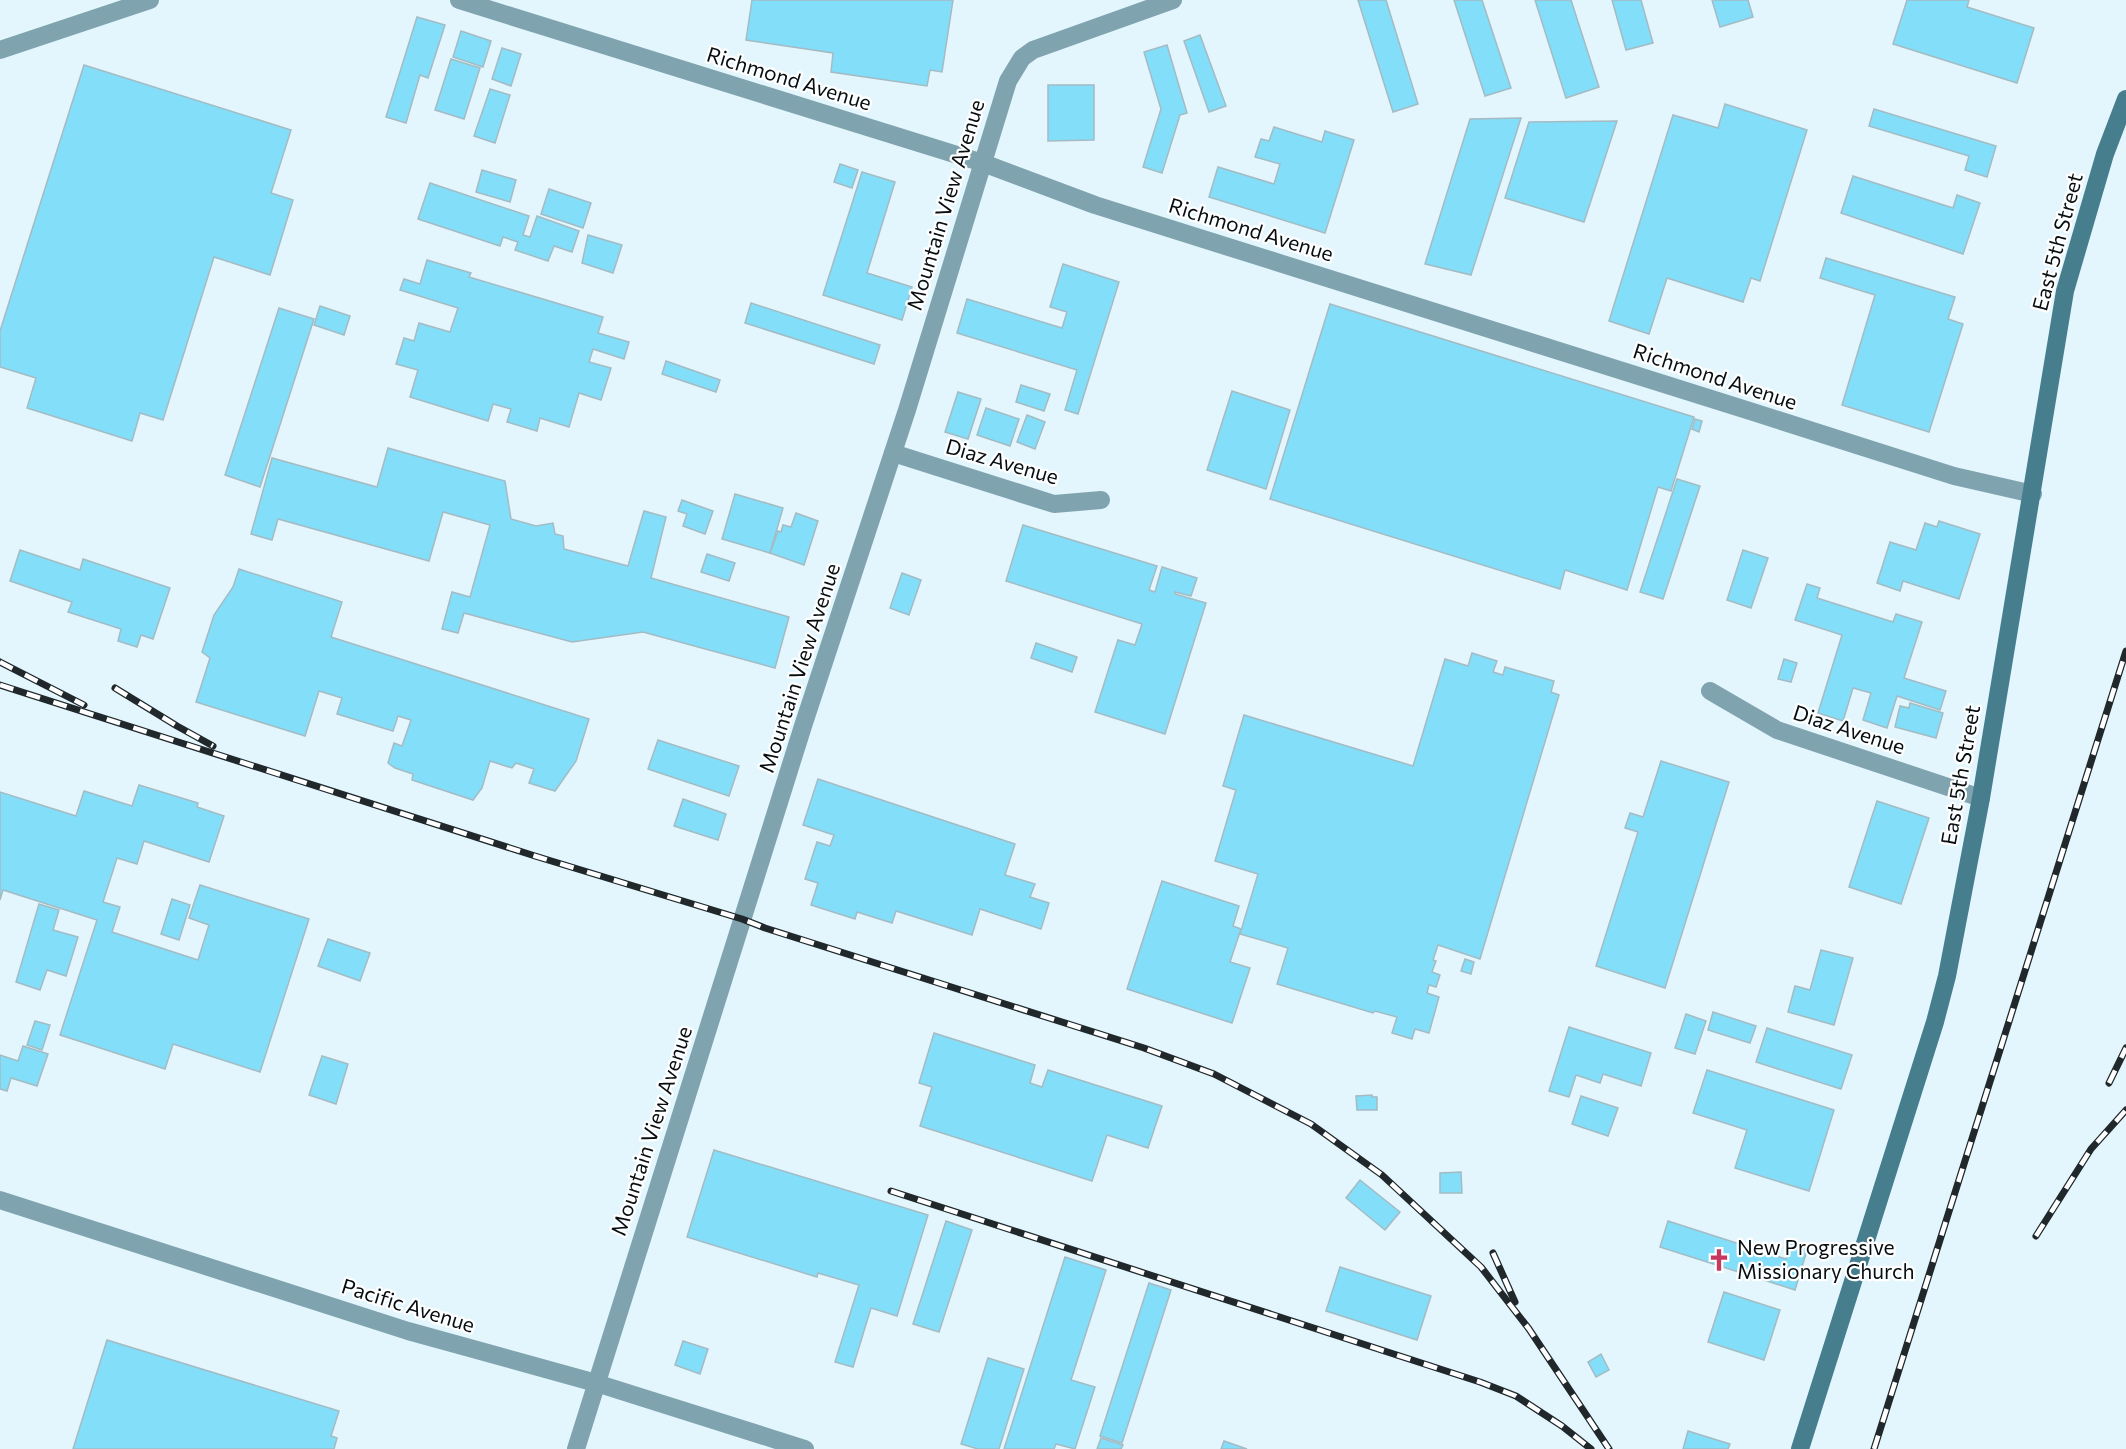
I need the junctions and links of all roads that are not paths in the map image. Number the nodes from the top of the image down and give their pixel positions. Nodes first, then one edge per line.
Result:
1 (150, 0) edge
2 (459, 0) edge
3 (1173, 0) edge
4 (0, 50) edge
5 (2126, 99) edge
6 (982, 163) junction
7 (893, 453) junction
8 (2032, 494) junction
9 (1101, 500) dead end
10 (1710, 691) dead end
11 (1981, 798) junction
12 (0, 1200) edge
13 (596, 1383) junction
14 (576, 1449) edge
15 (805, 1449) edge
16 (1800, 1449) edge

1 - 4 street
2 - 6 street, Richmond Avenue
3 - 6 street, Mountain View Avenue
5 - 8 main road, East 5th Street
6 - 7 street, Mountain View Avenue
6 - 8 street, Richmond Avenue
7 - 9 street, Diaz Avenue
7 - 13 street, Mountain View Avenue
8 - 11 main road, East 5th Street
10 - 11 street, Diaz Avenue
11 - 16 main road, East 5th Street
12 - 13 street, Pacific Avenue
13 - 14 street, Mountain View Avenue
13 - 15 street, Pacific Avenue

